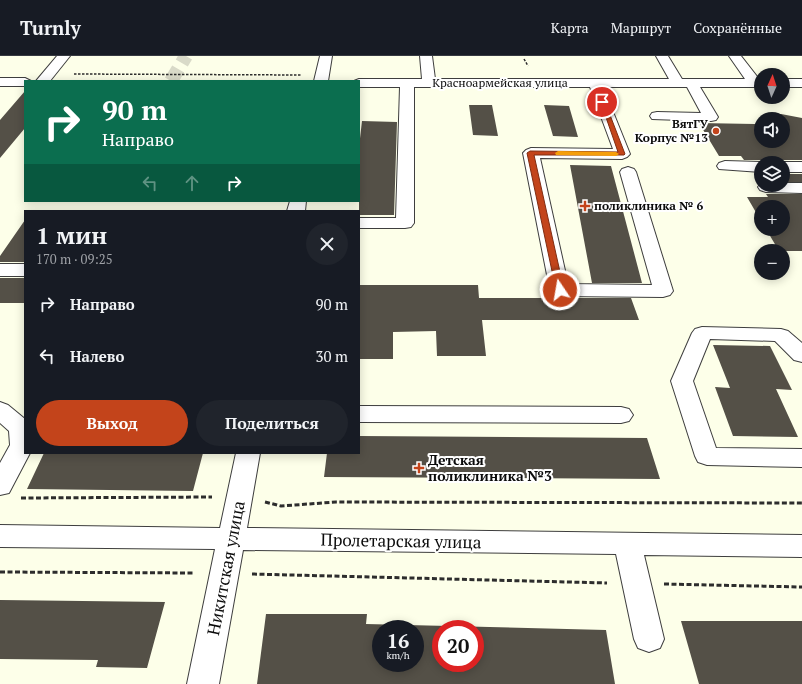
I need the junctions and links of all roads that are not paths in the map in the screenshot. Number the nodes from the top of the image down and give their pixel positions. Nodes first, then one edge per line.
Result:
1 (64, 56) edge
2 (326, 56) edge
3 (426, 56) edge
4 (662, 56) edge
5 (735, 56) edge
6 (46, 78) edge
7 (754, 78) edge
8 (321, 80) edge
9 (24, 82) edge
10 (360, 83) edge
11 (406, 83) junction
12 (429, 83) junction
13 (594, 83) junction
14 (684, 83) junction
15 (754, 83) edge
16 (790, 83) edge
17 (802, 83) edge
18 (3, 84) edge
19 (657, 116) dead end
20 (725, 166) dead end
21 (754, 167) edge
22 (790, 167) edge
23 (802, 167) edge
24 (628, 172) dead end
25 (790, 188) edge
26 (802, 188) edge
27 (360, 223) edge
28 (0, 270) edge
29 (24, 270) edge
30 (802, 355) edge
31 (0, 410) edge
32 (360, 414) edge
33 (621, 415) dead end
34 (248, 454) edge
35 (802, 458) edge
36 (10, 492) edge
37 (0, 536) edge
38 (231, 539) junction
39 (628, 544) junction
40 (802, 546) edge
41 (649, 639) dead end
42 (203, 684) edge

1 - 6 street
2 - 8 street
3 - 12 street
4 - 14 street
5 - 7 street
9 - 18 street
10 - 11 street, Красноармейская улица
11 - 12 street, Красноармейская улица
11 - 27 street
12 - 13 street, Красноармейская улица
13 - 14 street, Красноармейская улица
13 - 24 street
14 - 15 street, Красноармейская улица
14 - 19 street
16 - 17 street
20 - 21 street
22 - 23 street
25 - 26 street
28 - 29 street
30 - 35 street
31 - 36 street
32 - 33 street
34 - 38 street, Никитская улица
37 - 38 street, Пролетарская улица
38 - 39 street, Пролетарская улица
38 - 42 street, Никитская улица
39 - 40 street, Пролетарская улица
39 - 41 street

